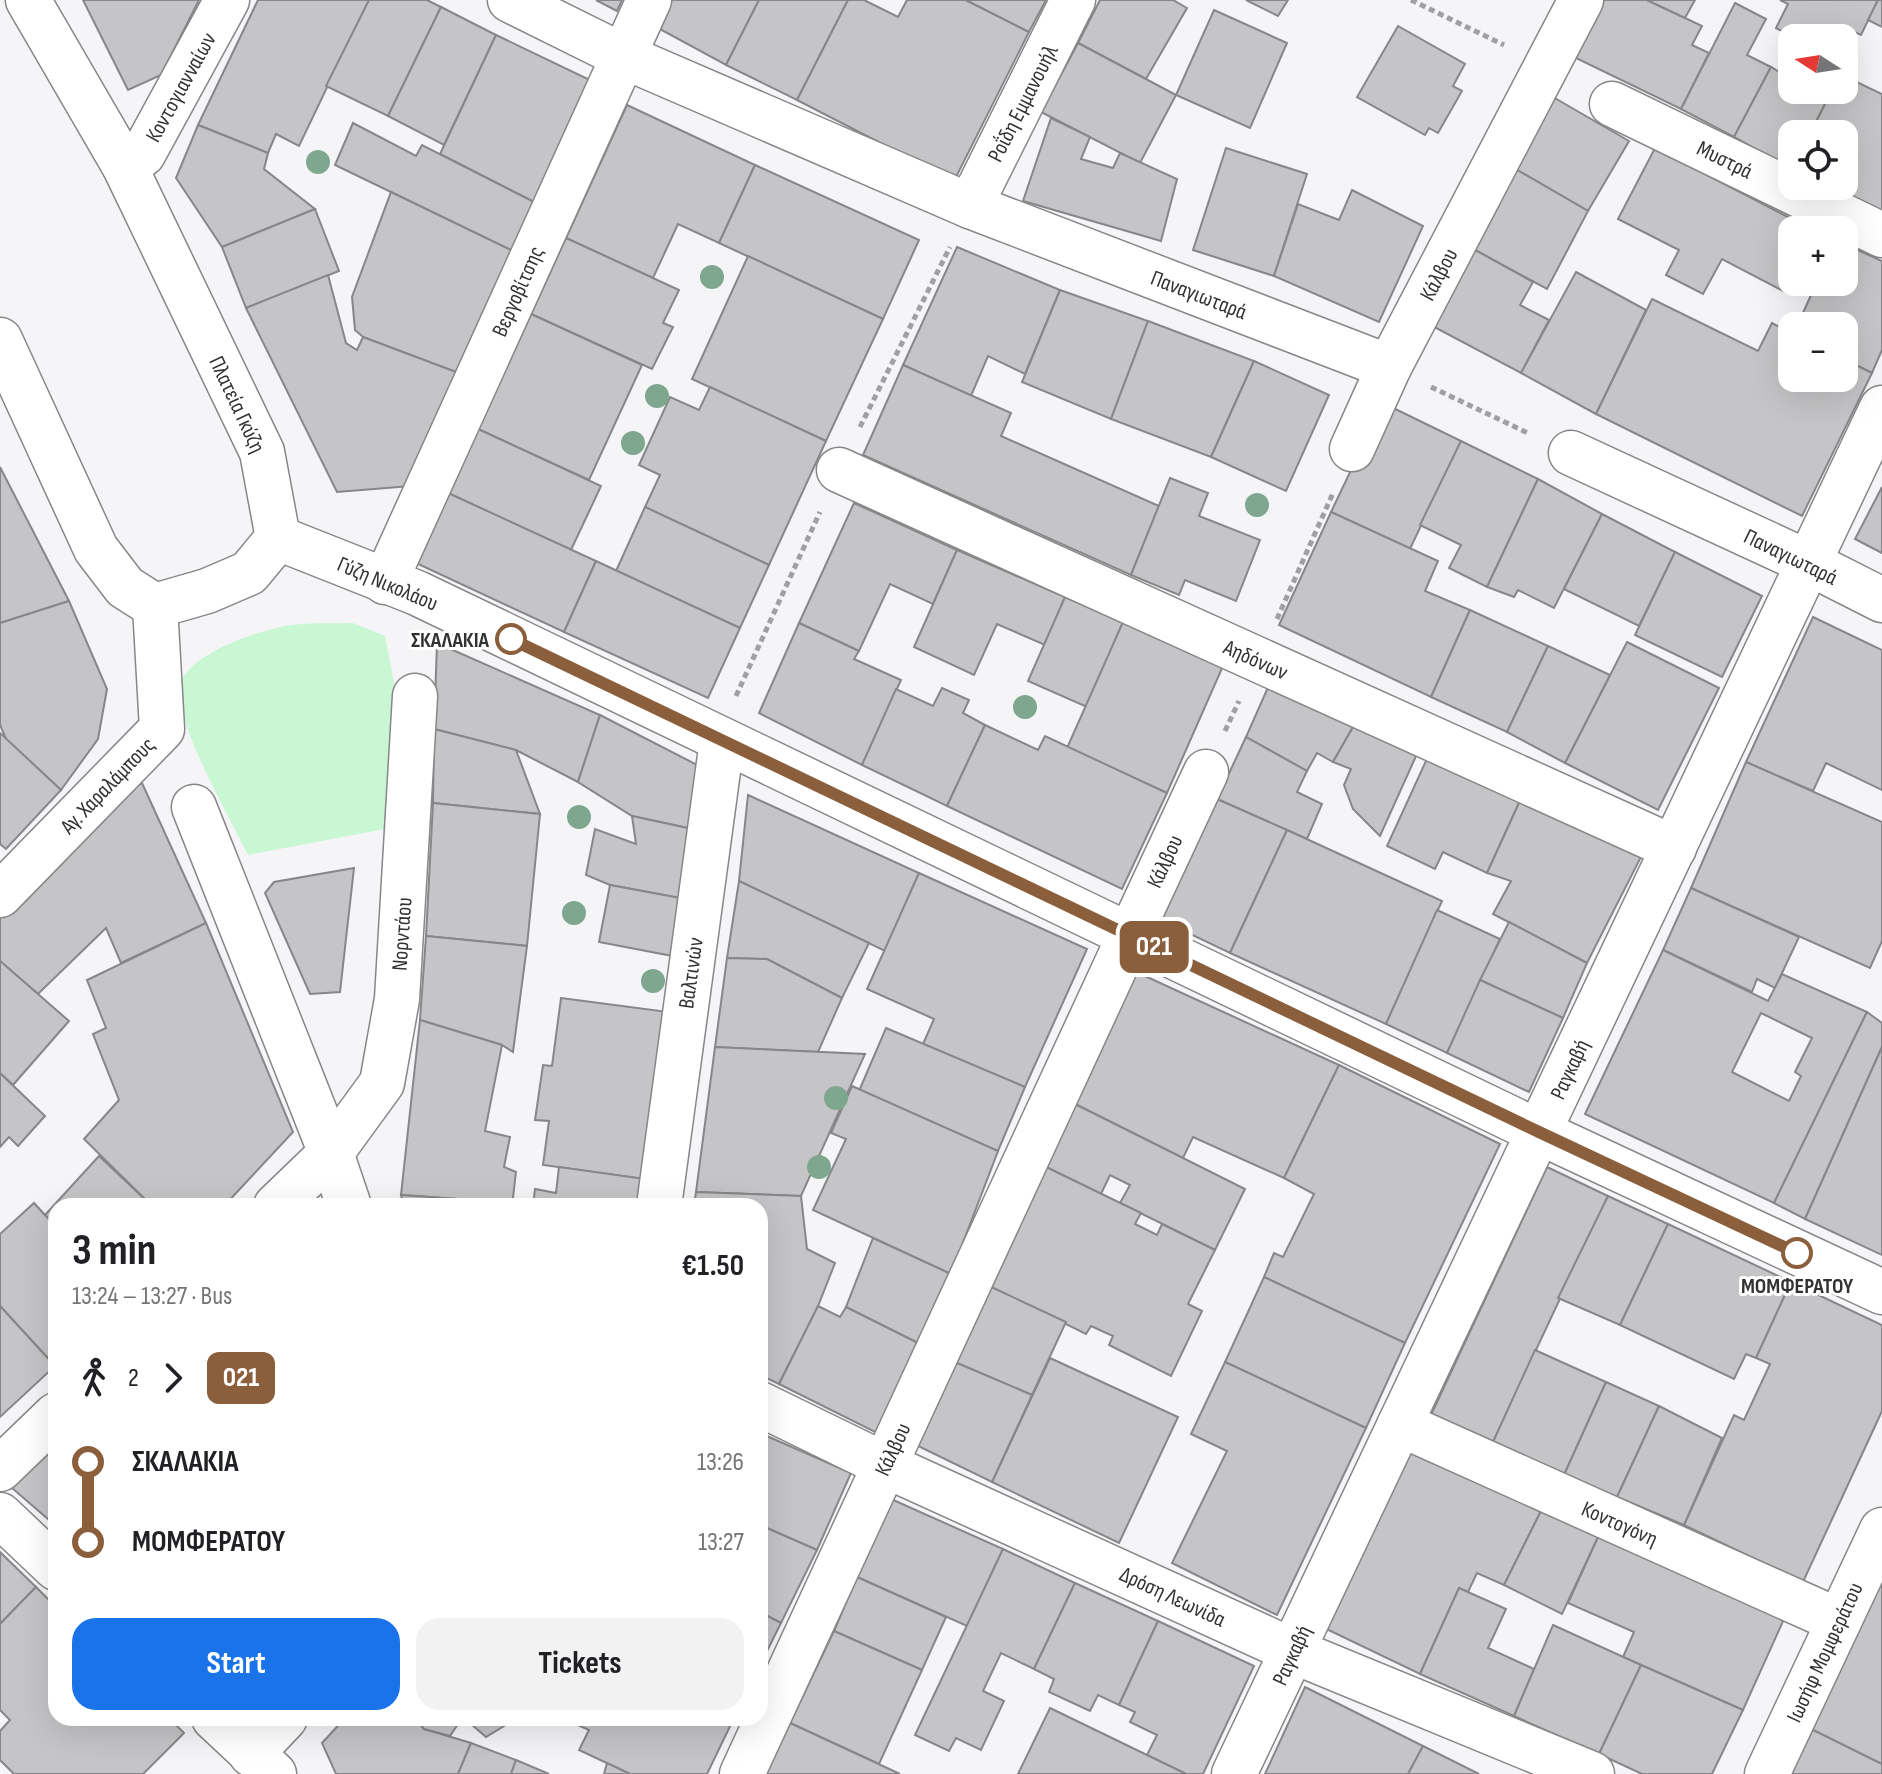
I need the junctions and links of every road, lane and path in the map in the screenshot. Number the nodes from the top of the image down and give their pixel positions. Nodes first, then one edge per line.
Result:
1 (28, 0) edge
2 (227, 0) edge
3 (510, 0) edge
4 (649, 0) edge
5 (1073, 0) edge
6 (1411, 0) edge
7 (1581, 0) edge
8 (623, 56) junction
9 (1547, 67) junction
10 (1612, 104) dead end
11 (125, 167) junction
12 (970, 206) junction
13 (1882, 235) edge
14 (1389, 367) junction
15 (5, 368) edge
16 (1882, 408) edge
17 (1352, 449) joint
18 (1571, 453) joint
19 (839, 470) dead end
20 (278, 538) junction
21 (1809, 563) junction
22 (385, 582) junction
23 (1882, 600) edge
24 (155, 606) junction
25 (1258, 660) junction
26 (415, 696) dead end
27 (722, 741) junction
28 (1206, 772) joint
29 (194, 807) dead end
30 (1674, 848) junction
31 (0, 895) edge
32 (1130, 935) junction
33 (1539, 1132) junction
34 (331, 1153) junction
35 (284, 1198) edge
36 (346, 1198) edge
37 (660, 1198) edge
38 (1882, 1292) edge
39 (768, 1408) edge
40 (48, 1423) edge
41 (1400, 1424) junction
42 (885, 1465) junction
43 (0, 1469) edge
44 (0, 1515) edge
45 (1882, 1530) edge
46 (48, 1560) edge
47 (1839, 1621) junction
48 (1293, 1651) junction
49 (768, 1718) edge
50 (220, 1726) edge
51 (280, 1726) edge
52 (764, 1726) edge
53 (252, 1767) edge
54 (742, 1774) edge
55 (1234, 1774) edge
56 (1592, 1774) edge
57 (1767, 1774) edge

1 - 11 street, Πλατεία Γκύζη
2 - 11 street, Κοντογιανναίων
3 - 8 street, Παναγιωταρά
4 - 8 street, Βεργοβίτσης
5 - 12 street, Ροΐδη Εμμανουήλ
6 - 9 path
7 - 9 street, Κάλβου
8 - 12 street, Παναγιωταρά
8 - 22 street, Βεργοβίτσης
9 - 14 street, Κάλβου
10 - 13 street, Μυστρά
11 - 20 street, Πλατεία Γκύζη
12 - 14 street, Παναγιωταρά
14 - 17 street, Κάλβου
14 - 18 path
15 - 24 street
16 - 21 street, Ραγκαβή
17 - 25 path
18 - 21 street, Παναγιωταρά
19 - 25 street, Αηδόνων
20 - 22 street, Γύζη Νικολάου
20 - 24 street
21 - 23 street, Παναγιωταρά
21 - 30 street, Ραγκαβή
22 - 27 street, Γύζη Νικολάου
24 - 31 street, Αγ. Χαραλάμπους
25 - 28 path
25 - 30 street, Αηδόνων
26 - 34 street, Νορντάου
27 - 32 street, Γύζη Νικολάου
27 - 37 street, Βαλτινών
28 - 32 street, Κάλβου
29 - 34 street
30 - 33 street, Ραγκαβή
32 - 33 street, Γύζη Νικολάου
32 - 42 street, Κάλβου
33 - 38 street, Γύζη Νικολάου
33 - 41 street, Ραγκαβή
34 - 35 street, Νορντάου
34 - 36 street
39 - 42 street, Δρόση Λεωνίδα
40 - 43 street
41 - 47 street, Κοντογόνη
41 - 48 street, Ραγκαβή
42 - 48 street, Δρόση Λεωνίδα
42 - 49 street, Κάλβου
44 - 46 street
45 - 47 street, Ιωσήφ Μομφεράτου
47 - 57 street, Ιωσήφ Μομφεράτου
48 - 55 street, Ραγκαβή
48 - 56 street, Δρόση Λεωνίδα
50 - 53 street
51 - 53 street
52 - 54 street, Κάλβου

